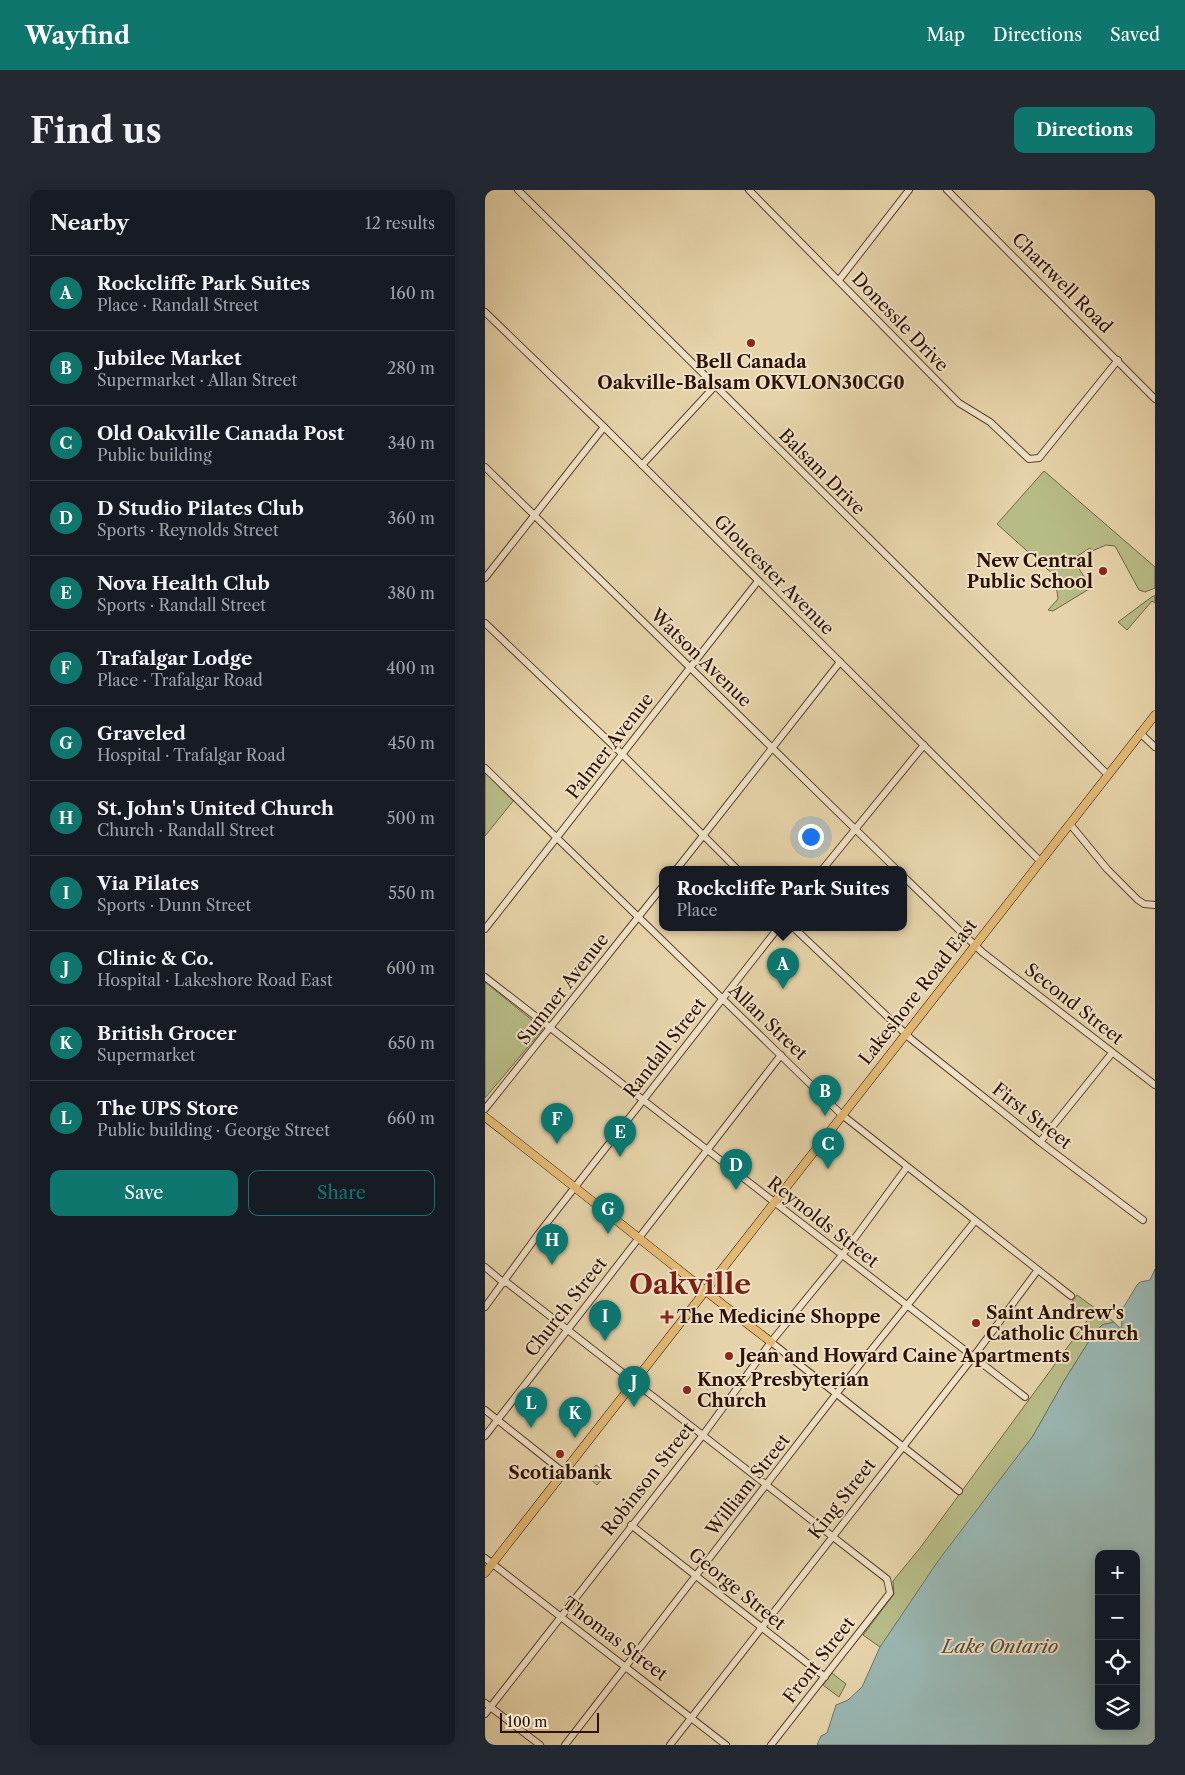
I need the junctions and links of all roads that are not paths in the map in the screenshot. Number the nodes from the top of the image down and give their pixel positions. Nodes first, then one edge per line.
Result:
1 (518, 190) edge
2 (749, 190) edge
3 (909, 190) edge
4 (947, 190) edge
5 (839, 280) junction
6 (485, 312) edge
7 (1118, 360) junction
8 (714, 387) junction
9 (1155, 399) edge
10 (604, 427) junction
11 (642, 465) junction
12 (485, 467) edge
13 (534, 516) junction
14 (485, 578) edge
15 (758, 580) junction
16 (485, 623) edge
17 (840, 662) junction
18 (689, 668) junction
19 (1155, 715) edge
20 (1140, 733) junction
21 (924, 745) junction
22 (1155, 747) edge
23 (772, 748) junction
24 (622, 754) junction
25 (485, 768) edge
26 (1107, 774) junction
27 (1070, 824) junction
28 (854, 828) junction
29 (704, 835) junction
30 (556, 838) junction
31 (1040, 861) junction
32 (679, 866) edge
33 (734, 866) edge
34 (825, 866) edge
35 (893, 866) edge
36 (907, 880) edge
37 (659, 891) edge
38 (1155, 905) edge
39 (637, 918) junction
40 (485, 929) edge
41 (776, 931) edge
42 (798, 931) edge
43 (975, 945) junction
44 (485, 977) edge
45 (724, 999) junction
46 (551, 1029) junction
47 (905, 1033) junction
48 (1112, 1053) junction
49 (781, 1055) junction
50 (1155, 1086) edge
51 (643, 1100) junction
52 (485, 1110) edge
53 (841, 1114) junction
54 (485, 1118) edge
55 (1040, 1142) junction
56 (706, 1149) junction
57 (907, 1167) junction
58 (575, 1186) junction
59 (774, 1202) junction
60 (1143, 1220) dead end
61 (975, 1221) junction
62 (640, 1238) junction
63 (843, 1254) junction
64 (485, 1267) edge
65 (1037, 1271) junction
66 (504, 1282) junction
67 (705, 1293) junction
68 (1071, 1296) dead end
69 (906, 1306) junction
70 (485, 1307) edge
71 (568, 1330) junction
72 (771, 1342) junction
73 (974, 1356) junction
74 (634, 1381) junction
75 (836, 1394) junction
76 (1025, 1397) dead end
77 (485, 1410) edge
78 (497, 1420) junction
79 (703, 1435) junction
80 (485, 1436) edge
81 (903, 1445) junction
82 (563, 1472) junction
83 (767, 1486) junction
84 (959, 1491) dead end
85 (631, 1525) junction
86 (831, 1536) junction
87 (485, 1558) edge
88 (492, 1564) junction
89 (485, 1573) edge
90 (696, 1575) junction
91 (560, 1616) junction
92 (761, 1628) junction
93 (626, 1667) junction
94 (825, 1677) junction
95 (488, 1705) edge
96 (485, 1714) edge
97 (692, 1717) junction
98 (540, 1745) edge
99 (565, 1745) edge
100 (670, 1745) edge
101 (726, 1745) edge
102 (771, 1745) edge

1 - 8 street, Balsam Drive
2 - 5 street, Donessle Drive
3 - 5 street
4 - 7 street, Chartwell Road
5 - 7 street, Donessle Drive
6 - 10 street, Gloucester Avenue
7 - 9 street, Chartwell Road
8 - 11 street
8 - 26 street, Balsam Drive
10 - 11 street, Gloucester Avenue
10 - 13 street
11 - 15 street, Gloucester Avenue
12 - 13 street, Watson Avenue
13 - 14 street
13 - 18 street, Watson Avenue
15 - 17 street, Gloucester Avenue
15 - 18 street, Palmer Avenue
16 - 24 street
17 - 21 street, Gloucester Avenue
17 - 23 street
18 - 23 street, Watson Avenue
18 - 24 street, Palmer Avenue
19 - 20 main road, Lakeshore Road East
20 - 22 street
20 - 26 main road, Lakeshore Road East
21 - 28 street
21 - 31 street, Gloucester Avenue
23 - 28 street, Watson Avenue
23 - 29 street
24 - 29 street
24 - 30 street, Palmer Avenue
25 - 30 street, Allan Street
26 - 27 main road, Lakeshore Road East
27 - 31 main road, Lakeshore Road East
27 - 38 street
28 - 34 street
28 - 35 street, Watson Avenue
29 - 32 street
29 - 33 street
30 - 39 street, Allan Street
30 - 40 street, Palmer Avenue
31 - 43 main road, Lakeshore Road East
36 - 43 street
37 - 39 street, Sumner Avenue
39 - 45 street, Allan Street
39 - 46 street, Sumner Avenue
41 - 45 street, Randall Street
42 - 47 street, First Street
43 - 47 main road, Lakeshore Road East
43 - 48 street, Second Street
44 - 46 street, Reynolds Street
45 - 49 street, Allan Street
45 - 51 street, Randall Street
46 - 51 street, Reynolds Street
46 - 52 street, Sumner Avenue
47 - 53 main road, Lakeshore Road East
47 - 55 street, First Street
48 - 50 street, Second Street
48 - 55 street
49 - 53 street, Allan Street
49 - 56 street, Church Street
51 - 56 street, Reynolds Street
51 - 58 street, Randall Street
53 - 57 street, Allan Street
53 - 59 main road, Lakeshore Road East
54 - 58 main road
55 - 60 street, First Street
56 - 59 street, Reynolds Street
56 - 62 street, Church Street
57 - 61 street, Allan Street
57 - 63 street, Robinson Street
58 - 62 main road
58 - 66 street, Randall Street
59 - 63 street, Reynolds Street
59 - 67 main road, Lakeshore Road East
61 - 65 street, Allan Street
61 - 69 street, William Street
62 - 67 main road
62 - 71 street, Church Street
63 - 69 street, Reynolds Street
63 - 72 street, Robinson Street
64 - 66 street
65 - 68 street, Allan Street
65 - 73 street, King Street
66 - 70 street, Randall Street
66 - 71 street
67 - 72 main road
67 - 74 main road, Lakeshore Road East
69 - 73 street, Reynolds Street
69 - 75 street, William Street
71 - 74 street
71 - 78 street, Church Street
72 - 75 street
72 - 79 street, Robinson Street
73 - 76 street, Reynolds Street
73 - 81 street, King Street
74 - 79 street
74 - 82 main road, Lakeshore Road East
75 - 81 street
75 - 83 street, William Street
77 - 78 street
78 - 80 street, Church Street
78 - 82 street
79 - 83 street
79 - 85 street, Robinson Street
81 - 84 street
81 - 86 street, King Street
82 - 88 main road, Lakeshore Road East
83 - 86 street
83 - 90 street, William Street
85 - 90 street, George Street
85 - 91 street, Robinson Street
86 - 92 street, King Street
86 - 94 street, Front Street
87 - 88 street, Thomas Street
88 - 89 main road, Lakeshore Road East
88 - 91 street, Thomas Street
90 - 92 street, George Street
90 - 93 street, William Street
91 - 93 street, Thomas Street
91 - 95 street, Robinson Street
92 - 94 street, George Street
92 - 97 street, King Street
93 - 97 street, Thomas Street
93 - 99 street, William Street
94 - 102 street, Front Street
95 - 96 street, Robinson Street
95 - 98 street
97 - 100 street, King Street
97 - 101 street, Thomas Street

